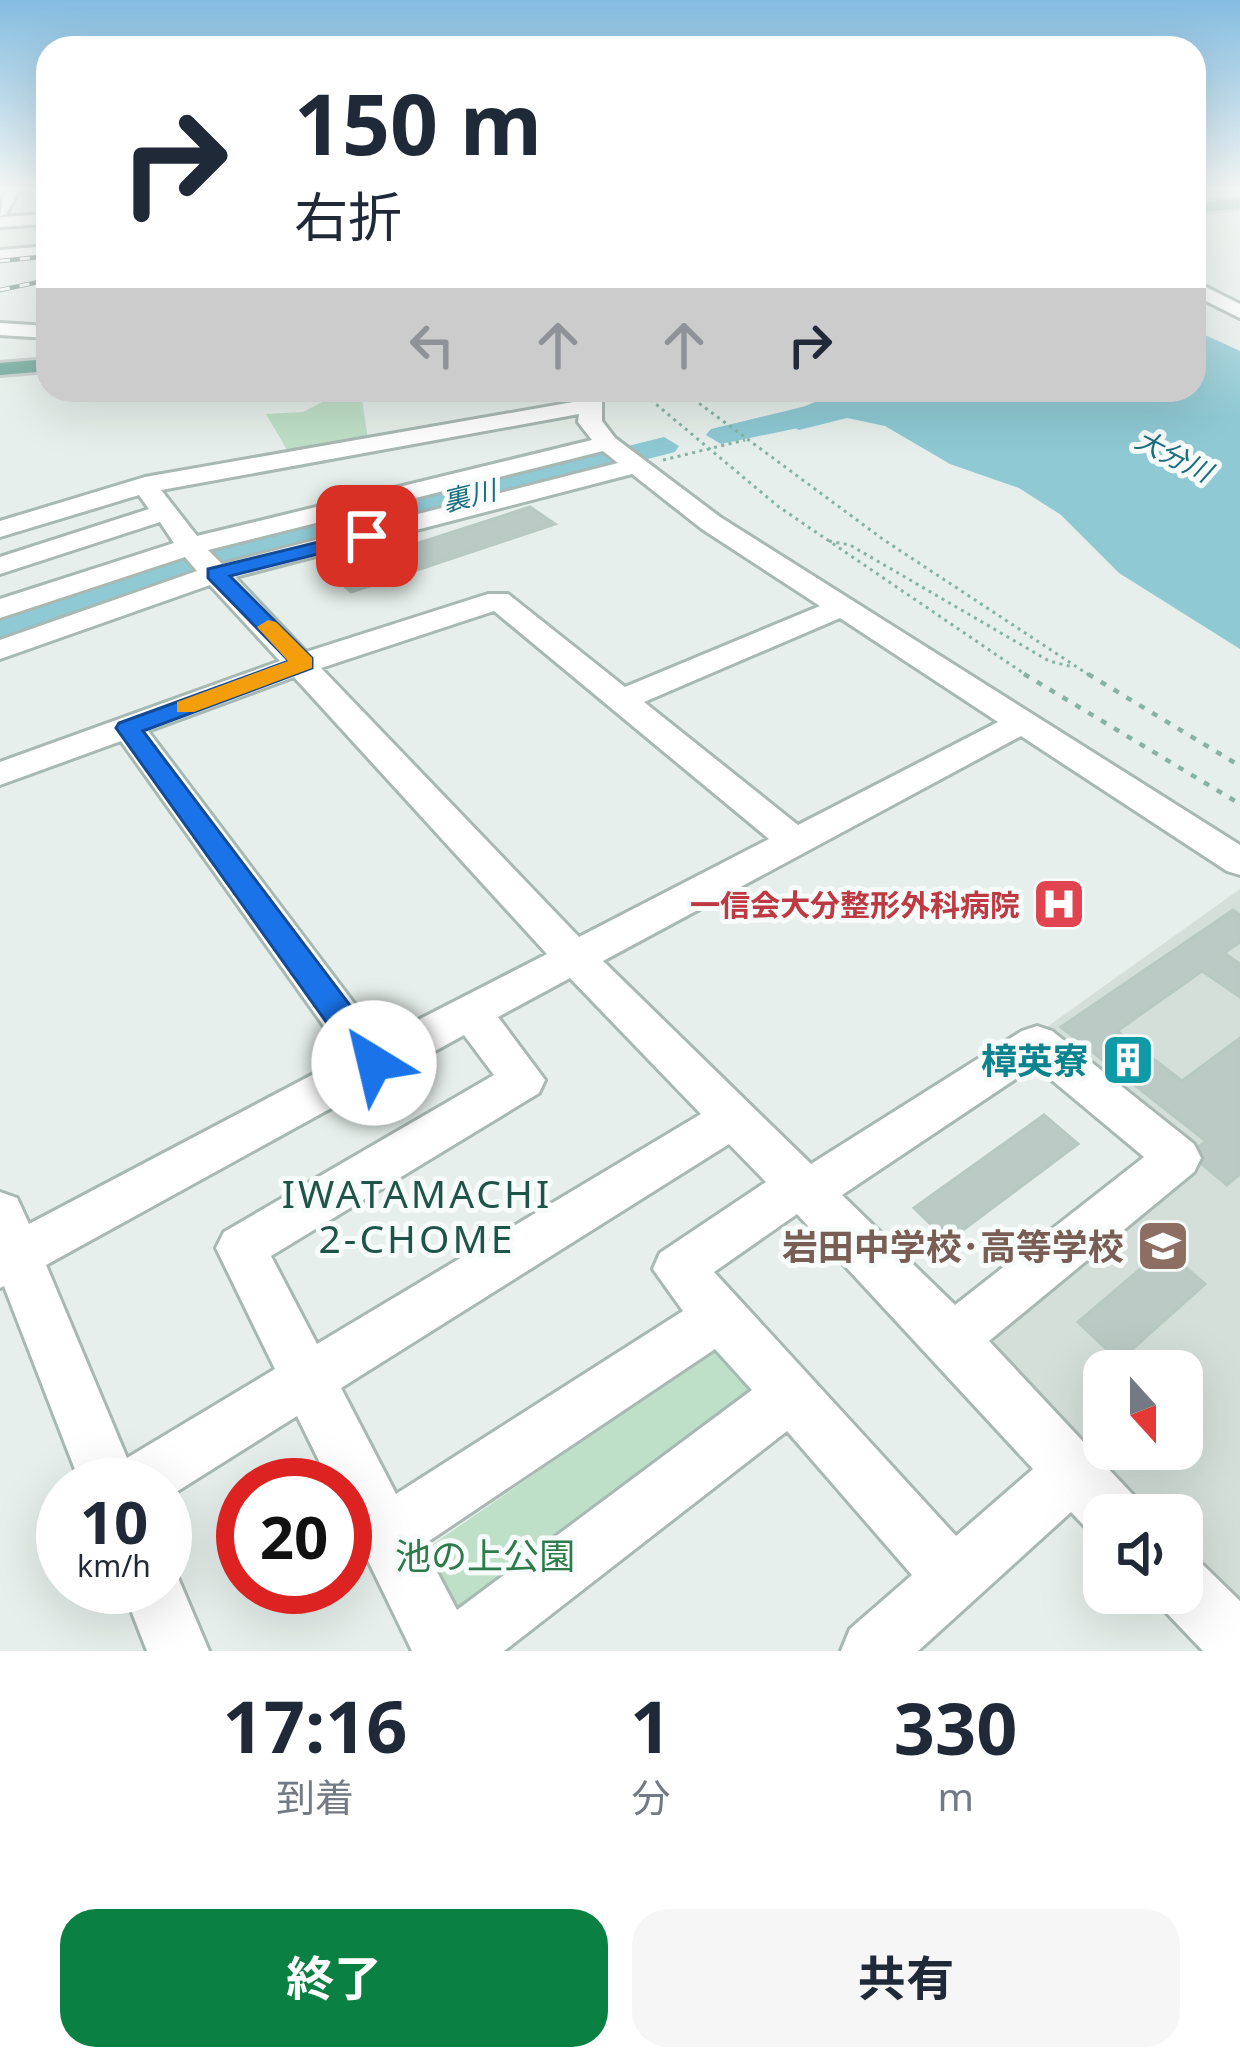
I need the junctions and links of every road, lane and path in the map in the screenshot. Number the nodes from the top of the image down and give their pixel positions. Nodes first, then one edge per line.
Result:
1 (1206, 288) edge
2 (1206, 291) edge
3 (1240, 300) edge
4 (36, 312) edge
5 (1240, 312) edge
6 (0, 314) edge
7 (1206, 317) edge
8 (0, 329) edge
9 (36, 331) edge
10 (1240, 333) edge
11 (36, 363) edge
12 (0, 366) edge
13 (570, 402) edge
14 (590, 402) edge
15 (652, 402) edge
16 (696, 402) edge
17 (745, 440) junction
18 (704, 449) junction
19 (625, 456) junction
20 (145, 485) junction
21 (165, 512) junction
22 (0, 529) edge
23 (824, 540) junction
24 (203, 560) junction
25 (0, 566) edge
26 (5, 602) edge
27 (844, 606) junction
28 (0, 650) edge
29 (304, 663) junction
30 (1077, 668) junction
31 (622, 700) junction
32 (1021, 723) junction
33 (128, 728) junction
34 (1240, 766) edge
35 (0, 774) edge
36 (1240, 805) edge
37 (797, 843) junction
38 (1240, 862) edge
39 (575, 958) junction
40 (470, 1013) junction
41 (374, 1063) junction
42 (736, 1116) junction
43 (806, 1186) junction
44 (5, 1245) edge
45 (717, 1318) junction
46 (952, 1339) junction
47 (310, 1380) junction
48 (790, 1395) junction
49 (98, 1458) edge
50 (180, 1458) edge
51 (1072, 1473) junction
52 (1092, 1494) edge
53 (386, 1535) junction
54 (954, 1578) junction
55 (1203, 1607) edge
56 (163, 1614) edge
57 (1240, 1645) edge
58 (178, 1651) edge
59 (450, 1651) edge
60 (872, 1651) edge

1 - 3 street
2 - 5 street
4 - 6 street
7 - 10 street
8 - 9 street
11 - 12 main road
13 - 20 street
14 - 19 street
15 - 18 path
16 - 17 path
17 - 18 path
17 - 30 path
18 - 19 path
18 - 23 path
19 - 24 street
19 - 27 street
20 - 21 street
20 - 22 street
21 - 24 street
21 - 25 street
23 - 30 path
23 - 36 path
24 - 26 street
24 - 28 street
24 - 29 street
27 - 31 street
27 - 32 street
29 - 31 street
29 - 33 street
29 - 39 street
30 - 34 path
31 - 37 street
32 - 37 street
32 - 38 street
33 - 35 street
33 - 41 street
37 - 39 street
39 - 40 street
39 - 42 street
40 - 41 street
40 - 47 street
41 - 44 street
42 - 43 street
42 - 47 street
43 - 45 street
43 - 46 street
43 - 46 street
44 - 49 street
45 - 48 street
45 - 53 street
46 - 51 street
47 - 50 street
47 - 53 street
48 - 54 street
48 - 59 street
51 - 52 street
51 - 54 street
53 - 59 street
54 - 60 street
55 - 57 street
56 - 58 street

